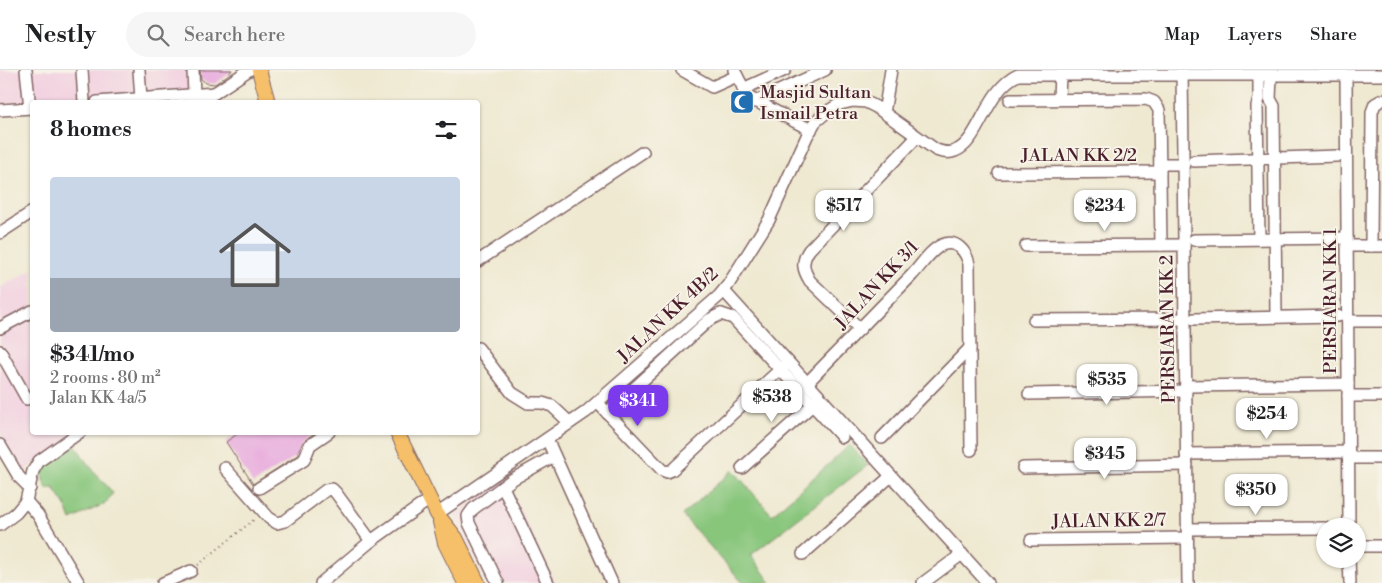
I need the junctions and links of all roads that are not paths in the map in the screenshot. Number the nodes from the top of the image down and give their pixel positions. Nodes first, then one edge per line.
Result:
1 (26, 70) edge
2 (82, 70) edge
3 (139, 70) edge
4 (193, 70) edge
5 (249, 70) edge
6 (259, 70) edge
7 (785, 70) edge
8 (825, 70) edge
9 (892, 70) edge
10 (690, 71) edge
11 (1086, 72) edge
12 (1182, 72) edge
13 (736, 73) edge
14 (1060, 74) junction
15 (1382, 75) edge
16 (1265, 76) junction
17 (1346, 76) junction
18 (743, 89) junction
19 (141, 99) junction
20 (198, 99) edge
21 (1265, 99) junction
22 (30, 100) edge
23 (84, 100) edge
24 (127, 100) edge
25 (165, 100) edge
26 (267, 100) edge
27 (1010, 100) dead end
28 (1059, 100) junction
29 (756, 102) junction
30 (1378, 102) edge
31 (30, 108) edge
32 (0, 110) edge
33 (884, 112) junction
34 (811, 130) junction
35 (917, 137) junction
36 (643, 152) dead end
37 (1338, 156) dead end
38 (1274, 158) junction
39 (1258, 159) junction
40 (1189, 162) junction
41 (1160, 168) junction
42 (999, 173) dead end
43 (1377, 174) edge
44 (30, 213) edge
45 (0, 233) edge
46 (1259, 239) junction
47 (1275, 239) junction
48 (1347, 242) junction
49 (1189, 243) junction
50 (1161, 245) junction
51 (1026, 246) dead end
52 (1377, 246) edge
53 (480, 260) edge
54 (721, 294) junction
55 (30, 312) edge
56 (721, 314) junction
57 (1276, 317) junction
58 (1343, 318) junction
59 (1190, 319) junction
60 (1034, 320) dead end
61 (1382, 320) edge
62 (0, 328) edge
63 (860, 329) junction
64 (970, 348) junction
65 (0, 351) edge
66 (480, 351) edge
67 (784, 366) junction
68 (807, 383) junction
69 (1186, 389) junction
70 (1348, 390) junction
71 (1029, 394) dead end
72 (1382, 396) edge
73 (27, 399) dead end
74 (816, 401) junction
75 (598, 403) junction
76 (607, 413) junction
77 (570, 423) junction
78 (76, 435) edge
79 (325, 435) edge
80 (398, 435) edge
81 (842, 437) dead end
82 (882, 438) dead end
83 (547, 439) junction
84 (0, 445) edge
85 (971, 450) dead end
86 (1349, 455) junction
87 (554, 456) junction
88 (1382, 458) edge
89 (1186, 459) junction
90 (225, 468) dead end
91 (742, 468) dead end
92 (1023, 468) dead end
93 (891, 476) junction
94 (503, 487) junction
95 (30, 488) junction
96 (259, 488) dead end
97 (430, 499) junction
98 (26, 501) junction
99 (438, 514) junction
100 (1349, 518) edge
101 (0, 525) edge
102 (1316, 528) edge
103 (1187, 533) junction
104 (1031, 540) dead end
105 (371, 541) junction
106 (1366, 546) edge
107 (1382, 546) edge
108 (803, 554) dead end
109 (962, 554) junction
110 (1349, 568) edge
111 (191, 571) road end
112 (79, 583) edge
113 (163, 583) edge
114 (321, 583) edge
115 (465, 583) edge
116 (478, 583) edge
117 (498, 583) edge
118 (548, 583) edge
119 (612, 583) edge
120 (924, 583) edge
121 (988, 583) edge
122 (1188, 583) edge
123 (1350, 583) edge

1 - 22 street
2 - 23 street
3 - 19 street
4 - 20 street
5 - 20 street
6 - 26 main road
7 - 18 street
8 - 29 street
9 - 33 street
10 - 13 street
11 - 12 street, JALAN KK 4B/2
11 - 14 street, JALAN KK 4B/2
12 - 16 street, JALAN KK 4B/2
12 - 40 street, PERSIARAN KK 2
13 - 18 street
14 - 28 street
14 - 35 street, JALAN KK 4B/2
15 - 17 street, JALAN KK 4B/2
16 - 17 street, JALAN KK 4B/2
16 - 21 street
17 - 48 street, PERSIARAN KK 1
18 - 29 street
19 - 24 street
19 - 25 street
20 - 25 street
21 - 38 street
21 - 39 street
27 - 28 street
28 - 41 street
29 - 34 street
30 - 43 street
31 - 32 street
33 - 34 street, JALAN KK 4B/2
33 - 35 street, JALAN KK 4B/2
34 - 54 street, JALAN KK 4B/2
35 - 63 street
36 - 53 street
37 - 38 street, JALAN KK 2/2
38 - 39 street, JALAN KK 2/2
38 - 47 street
39 - 40 street, JALAN KK 2/2
39 - 46 street
40 - 41 street, JALAN KK 2/2
40 - 49 street, PERSIARAN KK 2
41 - 42 street, JALAN KK 2/2
41 - 50 street
43 - 52 street
44 - 45 street
46 - 47 street
46 - 49 street
47 - 48 street
47 - 57 street
48 - 52 street
48 - 58 street, PERSIARAN KK 1
49 - 50 street
49 - 59 street, PERSIARAN KK 2
50 - 51 street
54 - 56 street
54 - 67 street
54 - 75 street, JALAN KK 4B/2
55 - 62 street
56 - 67 street
56 - 76 street
57 - 58 street
57 - 59 street
58 - 61 street
58 - 70 street, PERSIARAN KK 1
59 - 60 street
59 - 69 street, PERSIARAN KK 2
63 - 64 street, JALAN KK 3/1
63 - 68 street, JALAN KK 3/1
64 - 82 street
64 - 85 street, JALAN KK 3/1
65 - 73 street
66 - 77 street
67 - 68 street
67 - 74 street
67 - 76 street
68 - 74 street
69 - 70 street
69 - 71 street
69 - 89 street, PERSIARAN KK 2
70 - 72 street
70 - 86 street, PERSIARAN KK 1
74 - 81 street
74 - 91 street
74 - 93 street
75 - 76 street
75 - 77 street, JALAN KK 4B/2
77 - 83 street, JALAN KK 4B/2
78 - 95 street
79 - 96 street
80 - 97 main road
83 - 87 street
83 - 99 street, JALAN KK 4B/2
84 - 95 street
86 - 88 street
86 - 89 street
86 - 100 street, PERSIARAN KK 1
87 - 94 street
87 - 119 street
89 - 92 street
89 - 103 street, PERSIARAN KK 2
90 - 105 street
93 - 108 street
93 - 109 street
94 - 117 street
94 - 118 street
95 - 98 street
97 - 99 main road
97 - 105 street
98 - 101 street
98 - 112 street
99 - 115 main road
99 - 116 main road
102 - 103 street, JALAN KK 2/7
103 - 104 street, JALAN KK 2/7
103 - 122 street, PERSIARAN KK 2
105 - 114 street
106 - 107 street
109 - 120 street
109 - 121 street
110 - 123 street
111 - 113 street

